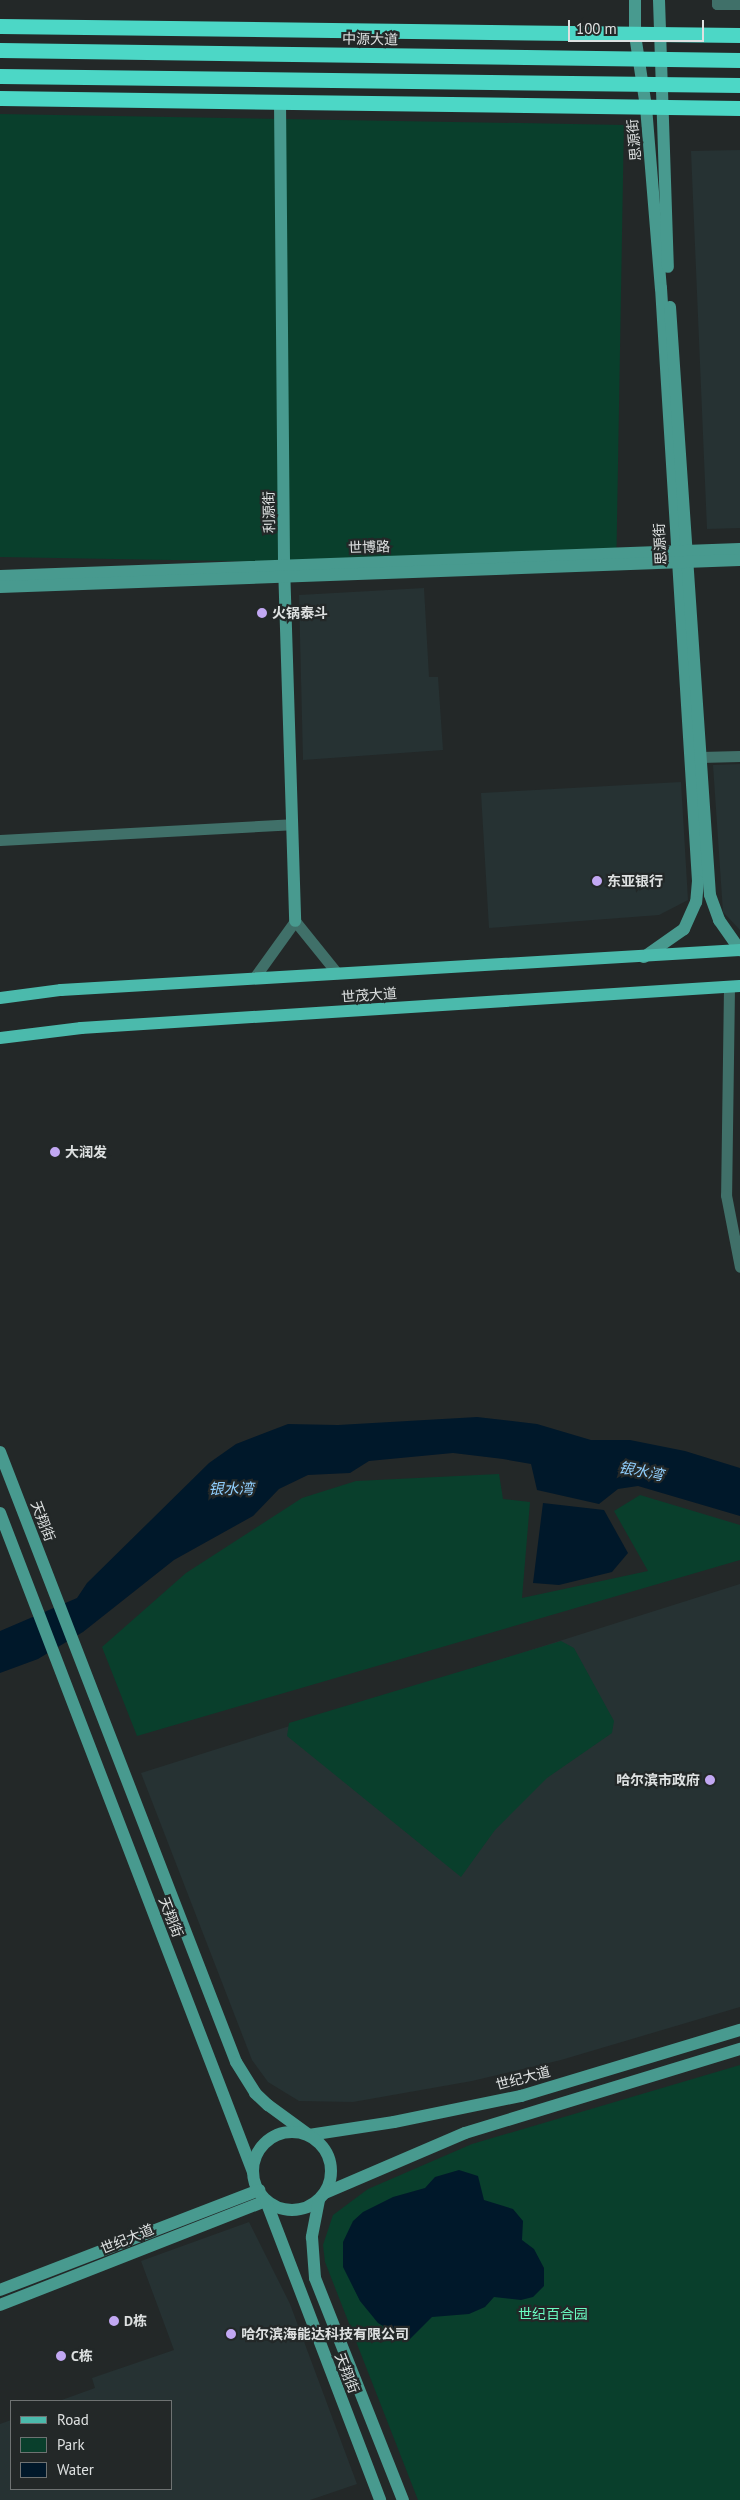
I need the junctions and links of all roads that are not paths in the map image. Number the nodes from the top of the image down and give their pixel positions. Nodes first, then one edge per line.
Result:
1 (635, 0) edge
2 (659, 0) edge
3 (717, 0) edge
4 (740, 4) edge
5 (0, 26) edge
6 (635, 35) junction
7 (659, 35) junction
8 (740, 35) edge
9 (0, 50) edge
10 (639, 58) junction
11 (661, 59) junction
12 (740, 60) edge
13 (0, 76) edge
14 (644, 84) junction
15 (663, 84) junction
16 (740, 85) edge
17 (0, 98) edge
18 (280, 101) junction
19 (646, 107) junction
20 (663, 107) junction
21 (740, 108) edge
22 (740, 549) edge
23 (682, 556) junction
24 (740, 560) edge
25 (285, 570) junction
26 (0, 576) edge
27 (0, 587) edge
28 (740, 756) edge
29 (700, 757) junction
30 (292, 824) junction
31 (0, 840) edge
32 (295, 921) junction
33 (740, 950) edge
34 (644, 957) junction
35 (337, 973) junction
36 (254, 978) junction
37 (734, 986) edge
38 (0, 998) edge
39 (0, 1038) edge
40 (740, 1267) edge
41 (0, 1452) edge
42 (0, 1513) edge
43 (740, 2030) edge
44 (740, 2049) edge
45 (309, 2135) junction
46 (253, 2172) junction
47 (262, 2195) junction
48 (322, 2196) junction
49 (0, 2290) edge
50 (0, 2306) edge
51 (380, 2500) edge
52 (403, 2500) edge

1 - 6 main road, 思源街
2 - 7 main road, 思源街
3 - 4 street
5 - 6 highway
6 - 7 highway
6 - 10 main road, 思源街
7 - 8 highway
7 - 11 main road, 思源街
9 - 10 highway, 中源大道
10 - 11 highway, 中源大道
10 - 14 main road, 思源街
11 - 12 highway, 中源大道
11 - 15 main road, 思源街
13 - 14 highway
14 - 15 highway
14 - 19 main road, 思源街
15 - 16 highway
15 - 20 main road, 思源街
17 - 18 highway
18 - 19 highway
18 - 25 main road, 利源街
19 - 20 highway
19 - 23 main road, 思源街
20 - 21 highway
20 - 23 main road, 思源街
22 - 23 main road, 世博路
23 - 24 main road, 世博路
23 - 25 main road, 世博路
23 - 29 main road, 思源街
23 - 34 main road, 思源街
25 - 26 main road, 世博路
25 - 27 main road, 世博路
25 - 30 main road, 利源街
28 - 29 street
29 - 33 main road, 思源街
30 - 31 street
30 - 32 main road, 利源街
32 - 35 street
32 - 36 street
33 - 34 main road, 世茂大道
34 - 35 main road, 世茂大道
35 - 36 main road, 世茂大道
36 - 38 main road, 世茂大道
37 - 39 main road, 世茂大道
37 - 40 street
41 - 45 main road, 天翔街
42 - 46 main road, 天翔街
43 - 45 main road, 世纪大道
44 - 48 main road
45 - 46 main road
45 - 48 main road
46 - 47 main road
47 - 48 main road
47 - 49 main road, 世纪大道
47 - 50 main road, 世纪大道
47 - 51 main road, 天翔街
48 - 52 main road, 天翔街

